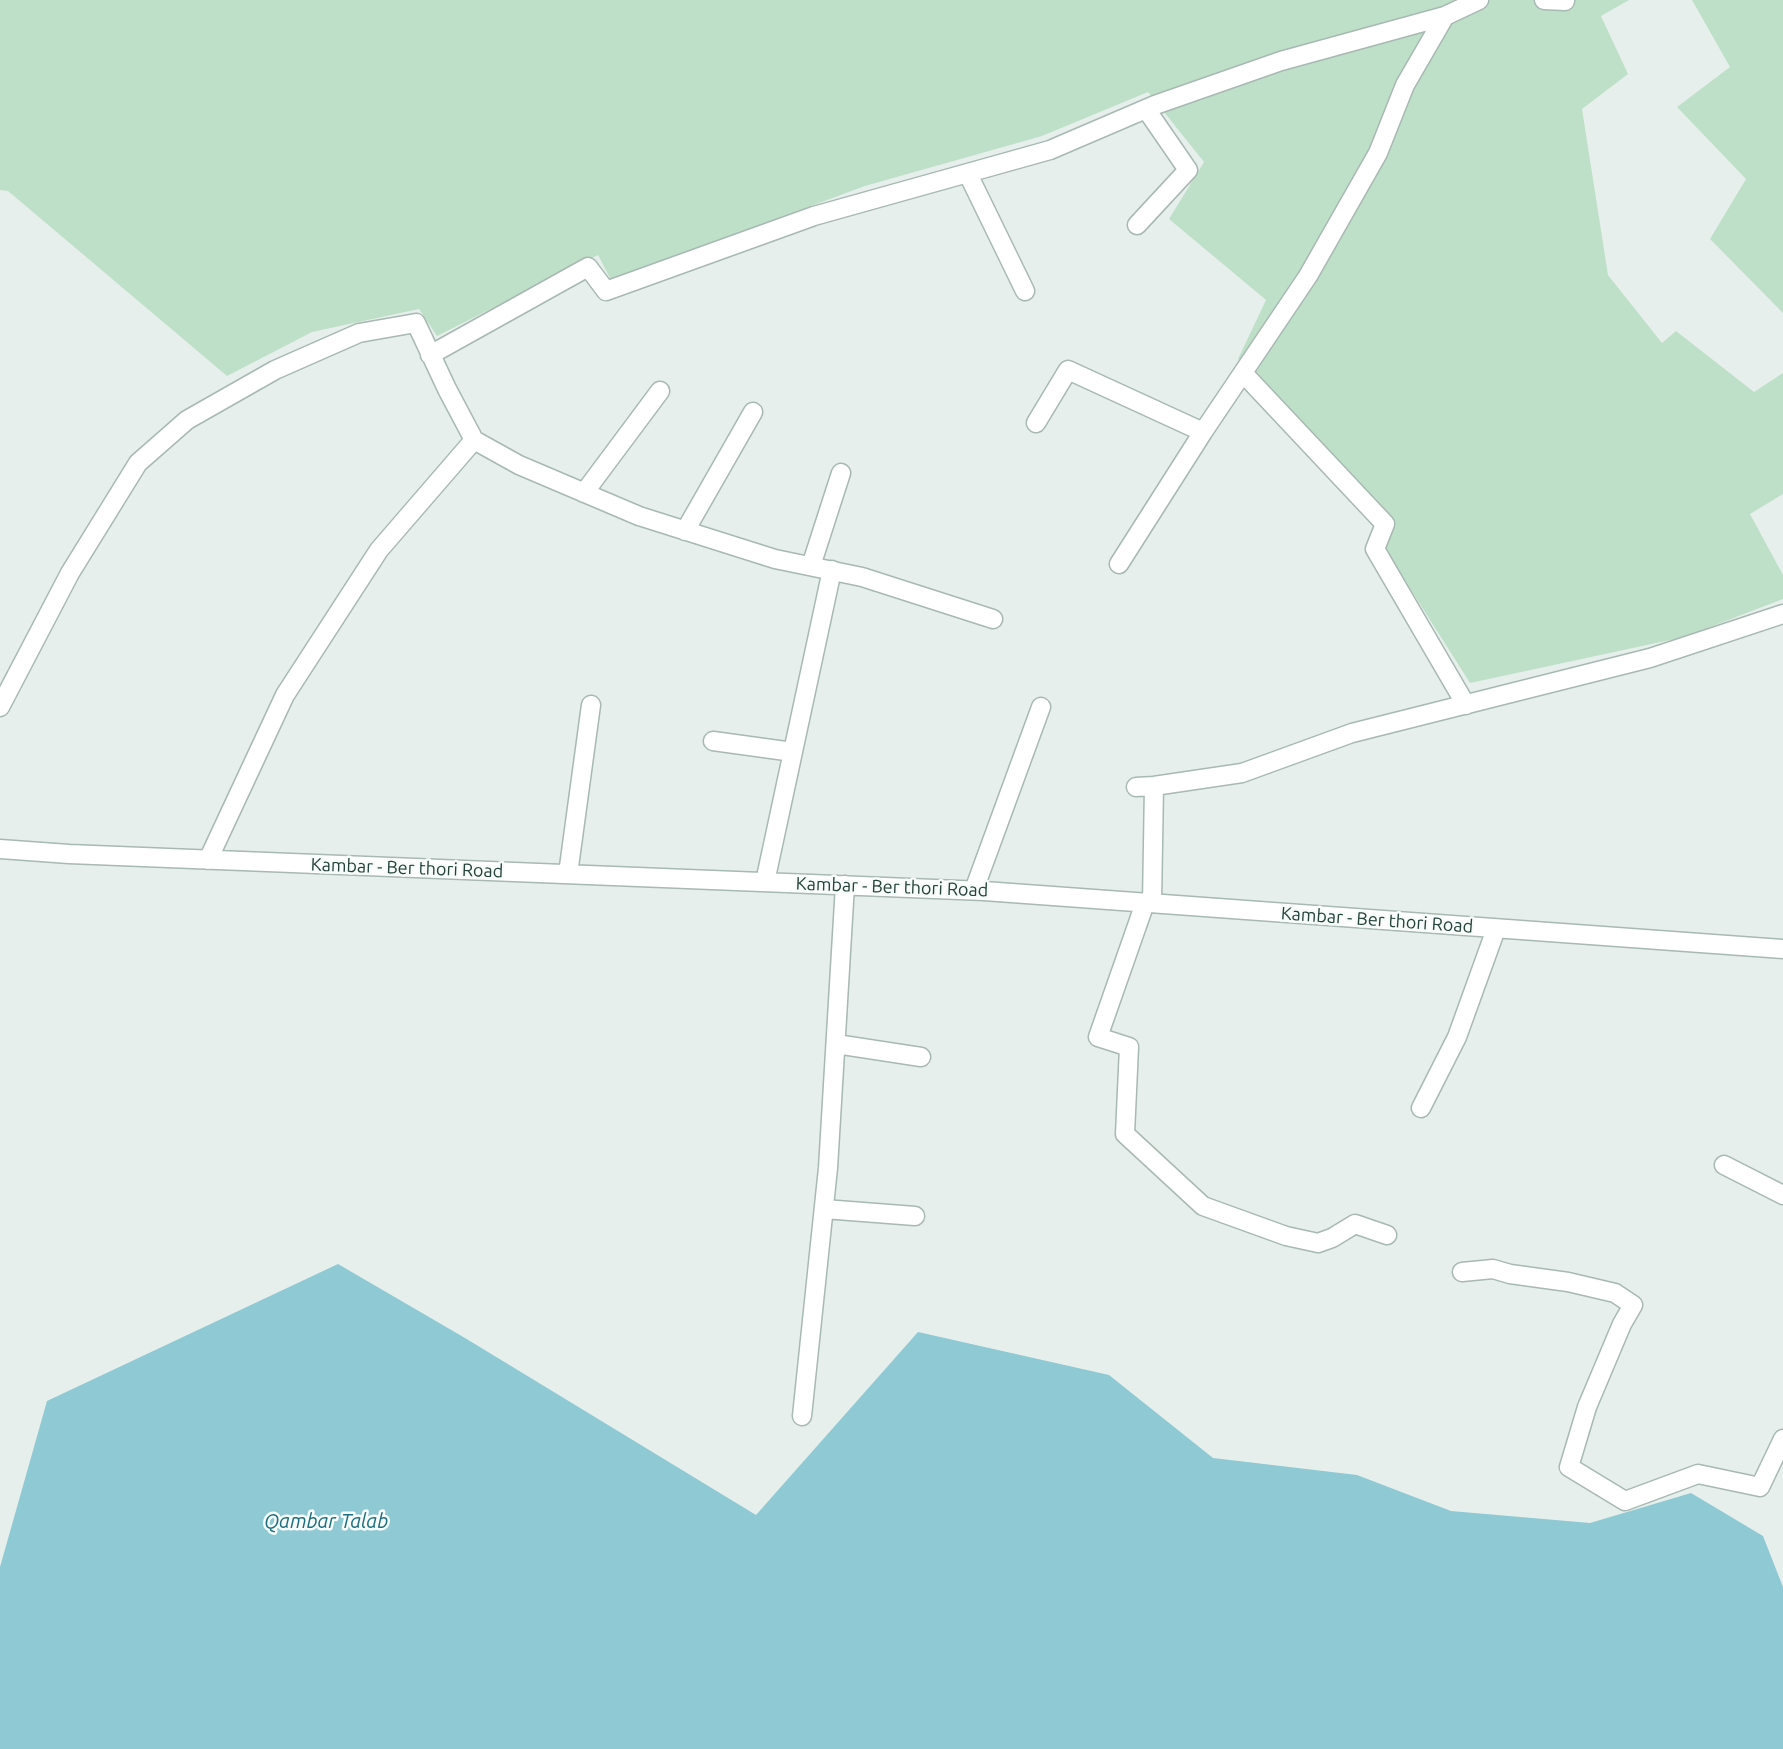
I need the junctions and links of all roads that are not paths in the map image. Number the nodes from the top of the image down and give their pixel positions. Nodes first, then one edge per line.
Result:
1 (1479, 0) edge
2 (1544, 0) edge
3 (1565, 1) edge
4 (1444, 16) junction
5 (1146, 109) junction
6 (968, 174) junction
7 (1137, 225) dead end
8 (1025, 291) dead end
9 (430, 355) junction
10 (1243, 373) junction
11 (660, 392) dead end
12 (753, 412) dead end
13 (1036, 423) dead end
14 (1203, 432) junction
15 (474, 440) junction
16 (841, 473) dead end
17 (584, 493) junction
18 (685, 531) junction
19 (1119, 564) dead end
20 (811, 566) junction
21 (832, 570) junction
22 (1783, 614) edge
23 (993, 619) dead end
24 (591, 705) dead end
25 (1466, 705) junction
26 (0, 707) edge
27 (1041, 707) dead end
28 (713, 741) dead end
29 (793, 752) junction
30 (0, 849) edge
31 (208, 860) junction
32 (568, 874) junction
33 (765, 882) junction
34 (845, 885) junction
35 (974, 890) junction
36 (1149, 903) junction
37 (1496, 929) junction
38 (1783, 949) edge
39 (836, 1044) junction
40 (921, 1057) dead end
41 (1421, 1108) dead end
42 (1724, 1166) dead end
43 (1783, 1195) edge
44 (824, 1209) junction
45 (915, 1216) dead end
46 (1387, 1234) dead end
47 (1462, 1272) dead end
48 (802, 1416) dead end
49 (1783, 1439) edge

1 - 4 street
2 - 3 street
4 - 5 street
4 - 10 street
5 - 6 street
5 - 7 street
6 - 8 street
6 - 9 street
9 - 15 street
9 - 26 street
10 - 14 street
10 - 25 street
11 - 17 street
12 - 18 street
13 - 14 street
14 - 19 street
15 - 17 street
15 - 31 street
16 - 20 street
17 - 18 street
18 - 20 street
20 - 21 street
21 - 23 street
21 - 29 street
22 - 25 street
24 - 32 street
25 - 36 street
27 - 35 street
28 - 29 street
29 - 33 street
30 - 31 street, Kambar - Ber thori Road
31 - 32 street, Kambar - Ber thori Road
32 - 33 street, Kambar - Ber thori Road
33 - 34 street, Kambar - Ber thori Road
34 - 35 street, Kambar - Ber thori Road
34 - 39 street
35 - 36 street, Kambar - Ber thori Road
36 - 37 street, Kambar - Ber thori Road
36 - 46 street
37 - 38 street, Kambar - Ber thori Road
37 - 41 street
39 - 40 street
39 - 44 street
42 - 43 street
44 - 45 street
44 - 48 street
47 - 49 street

